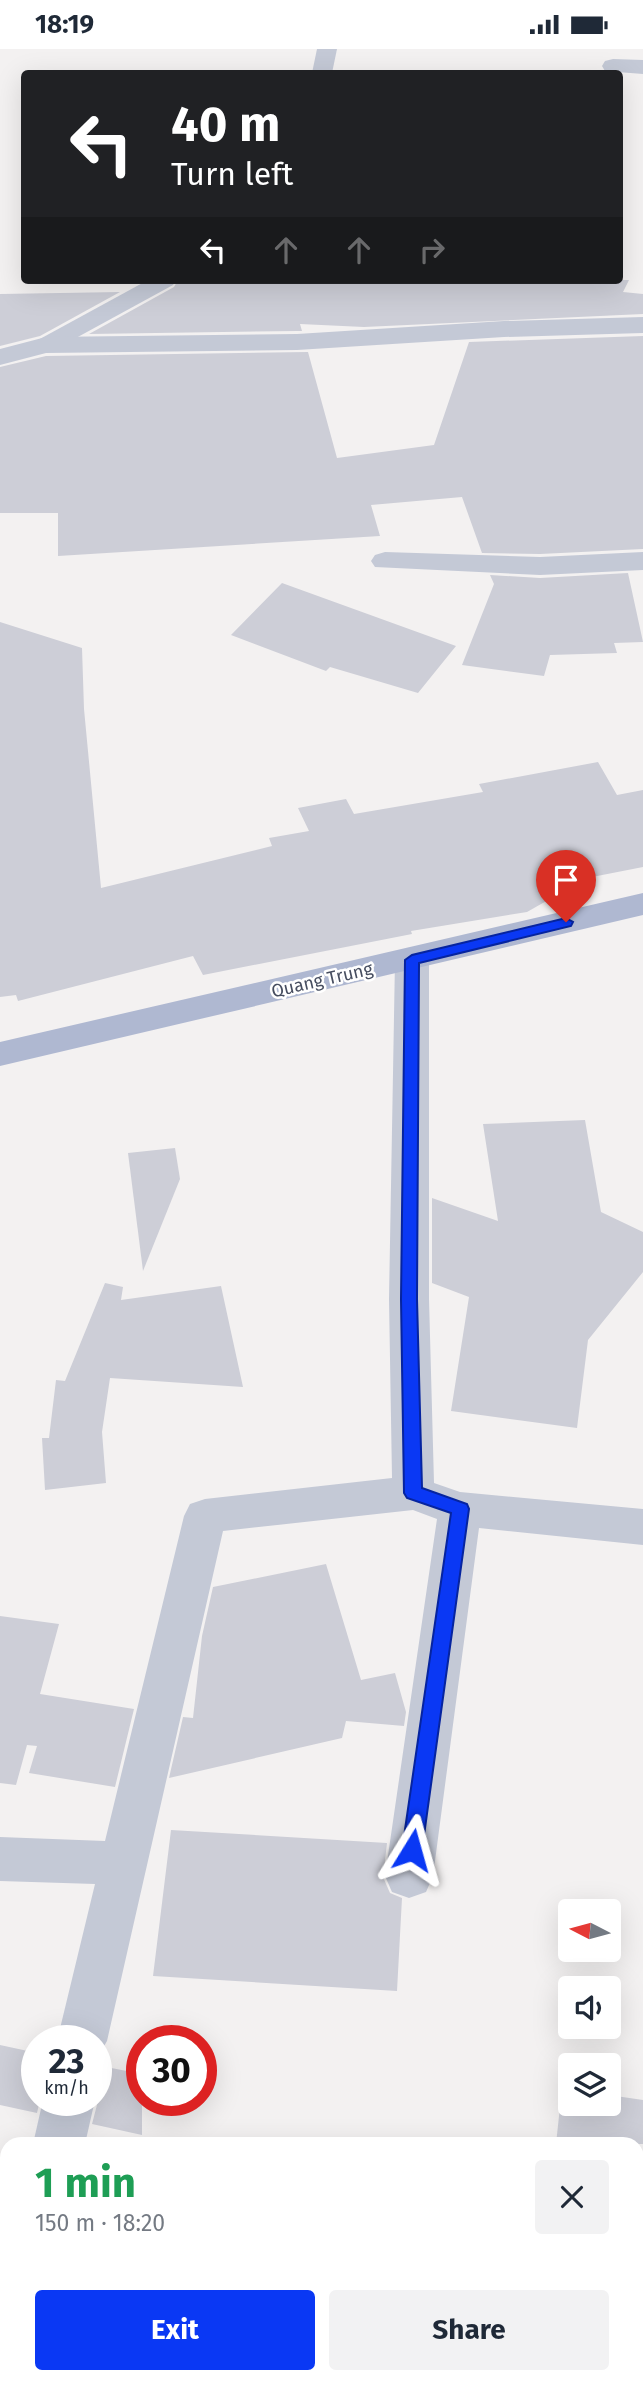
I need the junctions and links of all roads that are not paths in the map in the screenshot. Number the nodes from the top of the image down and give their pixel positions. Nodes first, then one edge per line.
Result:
1 (327, 49) edge
2 (613, 66) dead end
3 (643, 67) edge
4 (323, 70) edge
5 (158, 284) edge
6 (643, 324) edge
7 (46, 345) junction
8 (0, 357) edge
9 (385, 561) dead end
10 (643, 561) edge
11 (643, 904) edge
12 (412, 960) junction
13 (0, 1054) edge
14 (413, 1493) junction
15 (460, 1509) junction
16 (643, 1527) edge
17 (0, 1859) edge
18 (121, 1863) junction
19 (409, 1876) dead end
20 (86, 2025) edge
21 (65, 2116) edge
22 (61, 2137) edge

1 - 4 lane
2 - 3 street
5 - 7 lane
6 - 7 street
7 - 8 street
9 - 10 street
11 - 12 main road, Quang Trung
12 - 13 main road, Quang Trung
12 - 14 street
14 - 15 street
14 - 18 street
15 - 16 street
15 - 19 street
17 - 18 street
18 - 20 street
21 - 22 street

